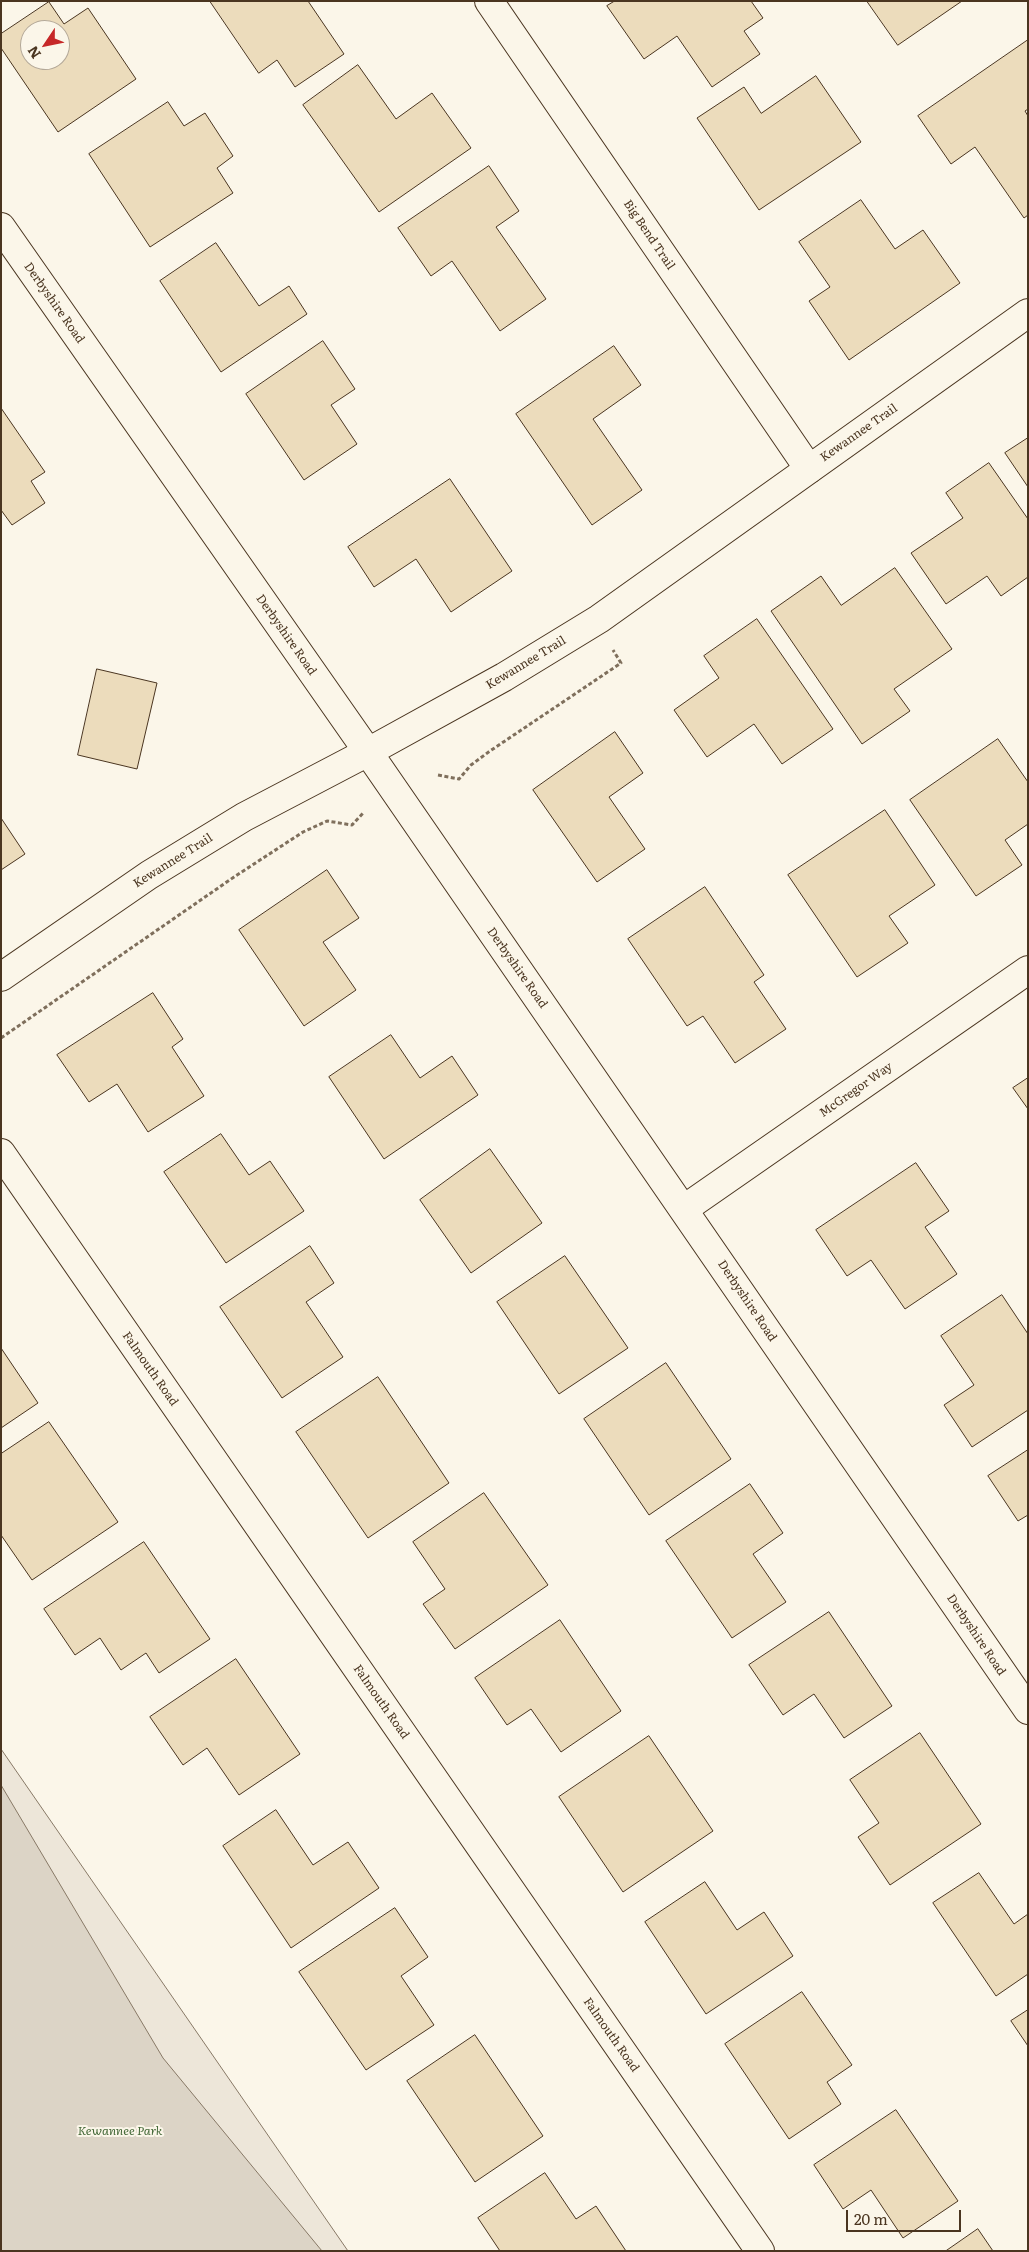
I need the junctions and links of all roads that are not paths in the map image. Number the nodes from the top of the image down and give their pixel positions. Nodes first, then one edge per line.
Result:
1 (489, 1) edge
2 (1, 228) edge
3 (1028, 313) edge
4 (809, 469) junction
5 (368, 752) junction
6 (1028, 970) edge
7 (1, 977) edge
8 (1, 1153) edge
9 (684, 1210) junction
10 (1028, 1710) edge
11 (760, 2251) edge

1 - 4 street, Big Bend Trail
2 - 5 street, Derbyshire Road
3 - 4 street, Kewannee Trail
4 - 5 street, Kewannee Trail
5 - 7 street, Kewannee Trail
5 - 9 street, Derbyshire Road
6 - 9 street, McGregor Way
8 - 11 street, Falmouth Road
9 - 10 street, Derbyshire Road

